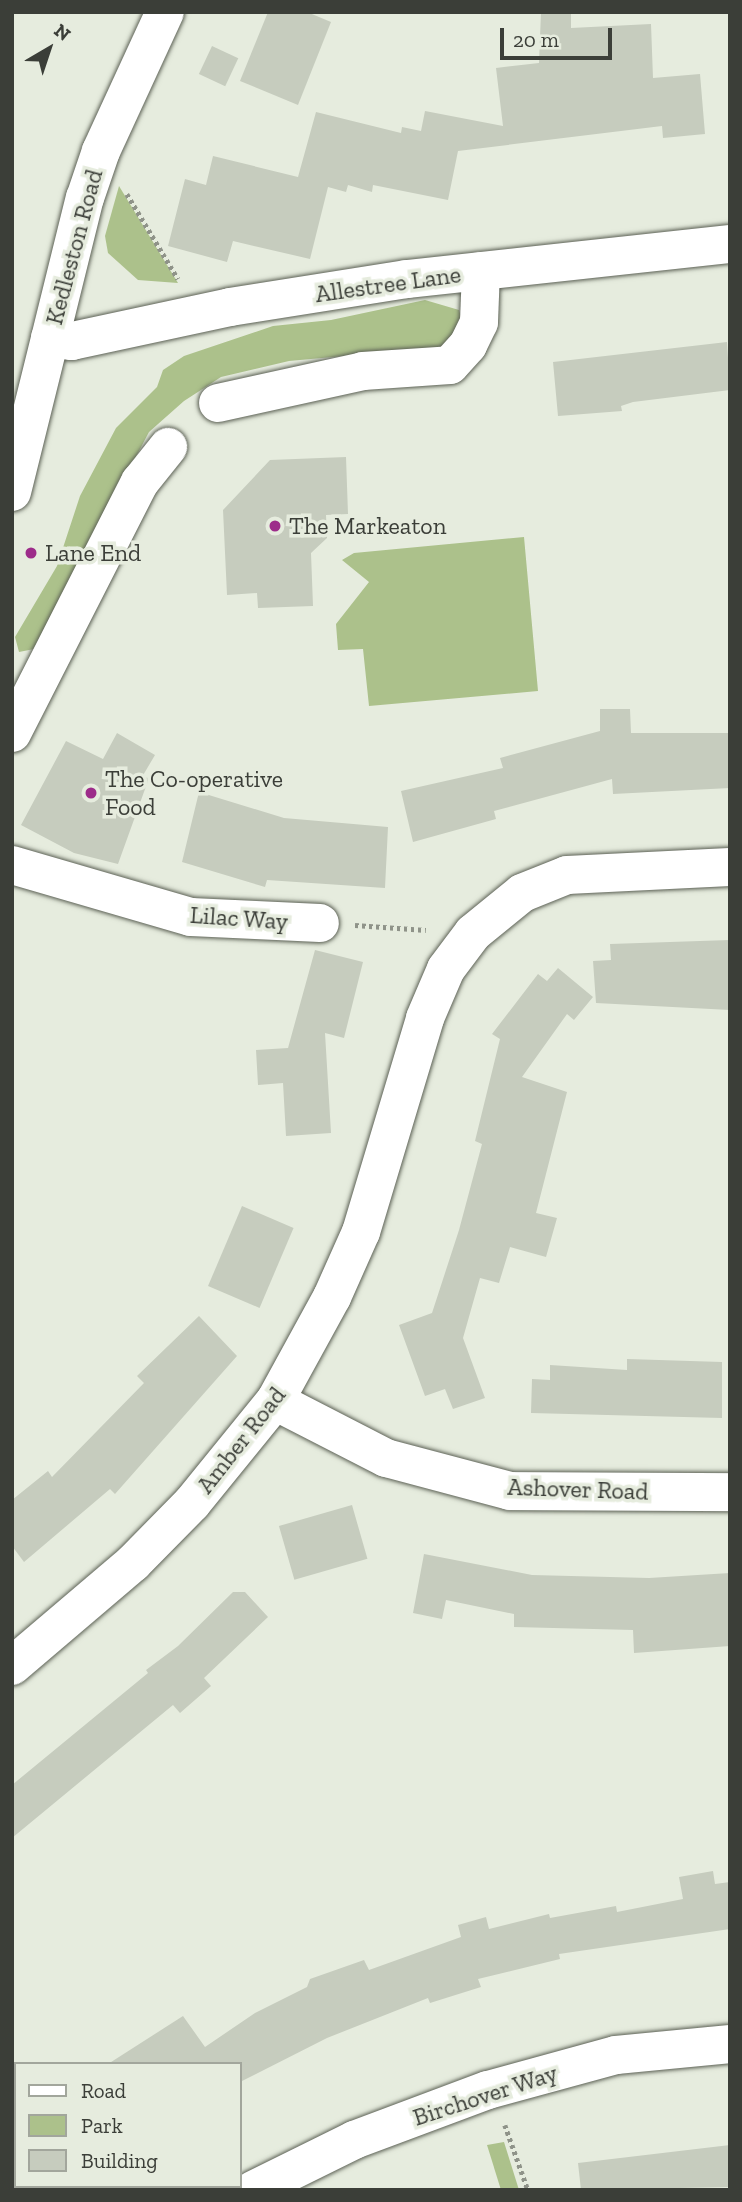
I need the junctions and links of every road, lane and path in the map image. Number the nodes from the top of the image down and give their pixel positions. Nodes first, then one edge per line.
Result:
1 (165, 12) edge
2 (101, 151) junction
3 (730, 244) edge
4 (481, 271) junction
5 (199, 314) junction
6 (50, 338) junction
7 (218, 403) dead end
8 (167, 447) dead end
9 (12, 492) edge
10 (25, 682) edge
11 (12, 733) edge
12 (12, 864) edge
13 (730, 867) edge
14 (320, 923) joint
15 (473, 933) junction
16 (275, 1401) junction
17 (730, 1492) edge
18 (12, 1666) edge
19 (730, 2044) edge
20 (488, 2090) junction
21 (253, 2190) edge
22 (528, 2190) edge

1 - 2 street, Kedleston Road
2 - 5 path
2 - 6 street, Kedleston Road
3 - 4 street, Allestree Lane
4 - 5 street, Allestree Lane
4 - 7 street
5 - 6 street, Allestree Lane
6 - 9 street, Kedleston Road
8 - 10 street
10 - 11 street
12 - 14 street, Lilac Way
13 - 15 street, Amber Road
14 - 15 path, Lilac Way
15 - 16 street, Amber Road
16 - 17 street, Ashover Road
16 - 18 street, Amber Road
19 - 20 street, Birchover Way
20 - 21 street, Birchover Way
20 - 22 path

